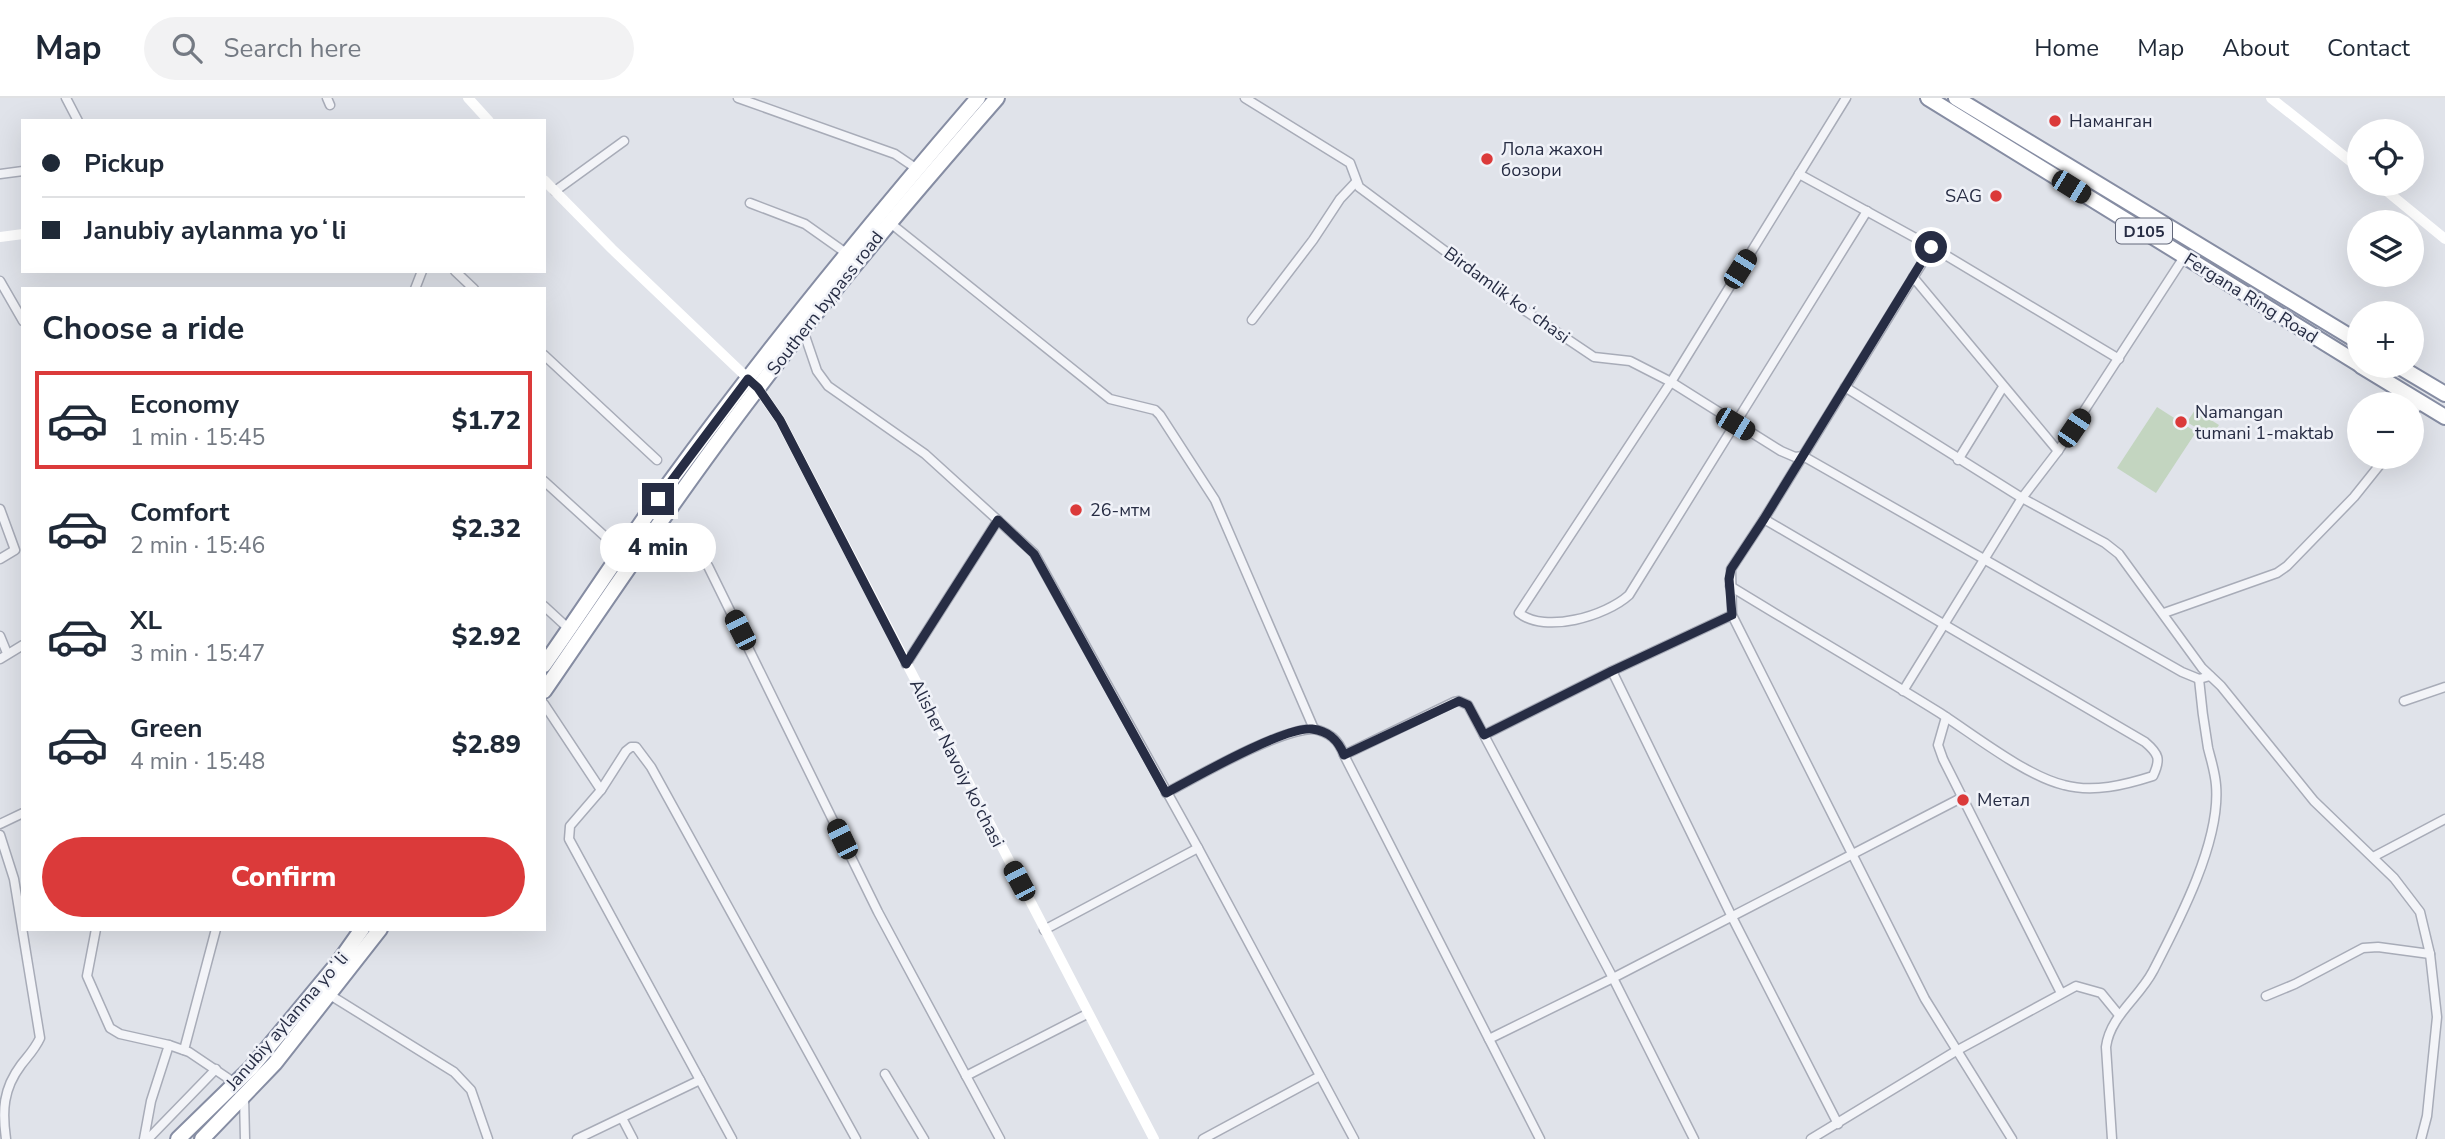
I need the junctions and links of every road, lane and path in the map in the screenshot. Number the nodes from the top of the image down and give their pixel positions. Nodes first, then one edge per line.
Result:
1 (66, 98) edge
2 (468, 98) edge
3 (738, 98) edge
4 (978, 98) edge
5 (997, 98) edge
6 (1245, 98) edge
7 (1846, 98) edge
8 (1928, 98) edge
9 (1955, 98) edge
10 (2271, 98) edge
11 (77, 119) edge
12 (479, 119) edge
13 (487, 119) edge
14 (624, 142) dead end
15 (2347, 159) edge
16 (916, 169) junction
17 (21, 171) edge
18 (0, 174) edge
19 (1799, 174) junction
20 (546, 182) edge
21 (1356, 182) junction
22 (546, 188) edge
23 (555, 191) junction
24 (2393, 196) edge
25 (750, 203) dead end
26 (1867, 211) junction
27 (889, 222) junction
28 (21, 234) edge
29 (0, 237) edge
30 (2445, 239) edge
31 (1931, 247) junction
32 (846, 253) junction
33 (2185, 257) junction
34 (457, 273) edge
35 (1913, 277) junction
36 (0, 281) edge
37 (472, 287) edge
38 (4, 295) edge
39 (21, 318) edge
40 (1252, 320) dead end
41 (803, 330) junction
42 (2347, 335) edge
43 (546, 357) edge
44 (2347, 357) edge
45 (2119, 359) junction
46 (2381, 378) edge
47 (2418, 378) edge
48 (1671, 382) junction
49 (753, 383) junction
50 (1845, 387) junction
51 (2003, 387) junction
52 (2404, 392) edge
53 (2445, 394) edge
54 (2424, 404) edge
55 (2445, 417) edge
56 (1735, 424) junction
57 (2058, 451) junction
58 (1803, 456) junction
59 (657, 460) dead end
60 (1958, 460) junction
61 (2376, 469) edge
62 (546, 483) edge
63 (2022, 498) junction
64 (0, 509) edge
65 (1764, 519) junction
66 (998, 520) junction
67 (653, 534) junction
68 (621, 551) junction
69 (0, 559) edge
70 (1983, 560) junction
71 (1730, 586) junction
72 (546, 608) edge
73 (2164, 613) junction
74 (1732, 615) junction
75 (1944, 625) junction
76 (569, 629) junction
77 (0, 636) edge
78 (21, 646) edge
79 (4, 656) edge
80 (546, 662) edge
81 (906, 664) junction
82 (1612, 671) junction
83 (2210, 676) junction
84 (2199, 679) junction
85 (2445, 687) edge
86 (546, 688) edge
87 (1903, 691) junction
88 (2404, 701) dead end
89 (546, 707) edge
90 (1946, 717) junction
91 (1314, 729) junction
92 (1484, 735) junction
93 (1344, 755) junction
94 (601, 790) junction
95 (1166, 793) junction
96 (1961, 798) junction
97 (21, 814) edge
98 (2445, 818) edge
99 (0, 824) edge
100 (0, 835) edge
101 (1198, 848) junction
102 (1853, 855) junction
103 (2373, 857) junction
104 (1732, 917) junction
105 (21, 922) edge
106 (1044, 930) junction
107 (23, 931) edge
108 (96, 931) edge
109 (215, 931) edge
110 (361, 931) edge
111 (378, 931) edge
112 (2430, 954) junction
113 (1612, 978) junction
114 (2062, 993) junction
115 (330, 995) junction
116 (2266, 996) dead end
117 (1087, 1014) junction
118 (2119, 1015) junction
119 (1489, 1039) junction
120 (169, 1045) junction
121 (184, 1050) junction
122 (1956, 1051) junction
123 (216, 1069) junction
124 (885, 1074) dead end
125 (966, 1076) junction
126 (1320, 1076) junction
127 (700, 1080) junction
128 (235, 1083) junction
129 (3, 1093) edge
130 (244, 1095) junction
131 (622, 1118) junction
132 (1838, 1124) junction
133 (6, 1139) edge
134 (146, 1139) edge
135 (178, 1139) edge
136 (202, 1139) edge
137 (245, 1139) edge
138 (488, 1139) edge
139 (577, 1139) edge
140 (633, 1139) edge
141 (732, 1139) edge
142 (856, 1139) edge
143 (924, 1139) edge
144 (1000, 1139) edge
145 (1154, 1139) edge
146 (1203, 1139) edge
147 (1354, 1139) edge
148 (1540, 1139) edge
149 (1694, 1139) edge
150 (1811, 1139) edge
151 (2012, 1139) edge
152 (2112, 1139) edge
153 (2421, 1139) edge

1 - 11 street
2 - 12 main road
2 - 13 main road
3 - 16 street
4 - 16 highway
5 - 27 highway, Southern bypass road
6 - 21 street, Birdamlik koʻchasi
7 - 19 street
8 - 33 highway, Fergana Ring Road / D105
9 - 42 highway, Fergana Ring Road / D105
10 - 15 main road
14 - 23 street
16 - 32 highway
17 - 18 street
19 - 26 street
19 - 48 street
20 - 23 main road, Alisher Navoiy ko'chasi
21 - 40 street
21 - 48 street, Birdamlik koʻchasi
22 - 23 main road
23 - 49 main road, Alisher Navoiy ko'chasi
24 - 30 main road
25 - 32 street
26 - 31 street
26 - 56 street
27 - 41 highway, Southern bypass road
27 - 91 street
28 - 29 main road
31 - 35 street
31 - 45 street
32 - 49 highway
33 - 44 highway, Fergana Ring Road / D105
33 - 45 street
34 - 37 street
35 - 50 street
35 - 51 street
36 - 38 street
38 - 39 street
41 - 49 highway, Southern bypass road
41 - 66 street
43 - 59 street
45 - 57 street
46 - 52 highway, Fergana Ring Road / D105
47 - 53 highway
48 - 56 street, Birdamlik koʻchasi
48 - 56 street
49 - 67 highway, Southern bypass road
49 - 68 highway
49 - 81 main road, Alisher Navoiy ko'chasi
50 - 58 street
50 - 60 street
51 - 57 street
51 - 60 street
54 - 55 highway, Fergana Ring Road / D105
56 - 58 street, Birdamlik koʻchasi
57 - 63 street
58 - 65 street
58 - 70 street, Birdamlik koʻchasi
60 - 63 street
61 - 73 street
62 - 68 street
63 - 70 street
63 - 73 street
64 - 69 street
65 - 71 street
65 - 75 street
66 - 81 street
66 - 95 street
67 - 86 highway, Southern bypass road
67 - 125 street
68 - 76 highway
70 - 75 street
70 - 84 street, Birdamlik koʻchasi
71 - 74 street
71 - 87 street
72 - 76 street
73 - 83 street
74 - 82 street
74 - 102 street
75 - 87 street
75 - 90 street
76 - 80 highway
77 - 79 street
78 - 79 street
81 - 106 main road, Alisher Navoiy ko'chasi
82 - 92 street
82 - 104 street
83 - 84 street
83 - 103 street
84 - 118 street
85 - 88 street
87 - 90 street
89 - 94 street
90 - 96 street
91 - 93 street
91 - 95 street
92 - 93 street
92 - 113 street
93 - 119 street
94 - 127 street
94 - 142 street
95 - 101 street
96 - 102 street
96 - 114 street
97 - 99 street
98 - 103 street
100 - 105 street
101 - 106 street
101 - 126 street
102 - 104 street
102 - 122 street
103 - 112 street
104 - 113 street
104 - 132 street
106 - 117 main road, Alisher Navoiy ko'chasi
107 - 129 street
108 - 120 street
109 - 121 street
110 - 128 highway, Janubiy aylanma yoʻli
111 - 115 highway
112 - 116 street
112 - 153 street
113 - 119 street
113 - 149 street
114 - 118 street
114 - 122 street
115 - 130 highway
115 - 138 street
117 - 125 street
117 - 145 main road, Alisher Navoiy ko'chasi
118 - 152 street
119 - 148 street
120 - 121 street
120 - 134 street
121 - 123 street
122 - 132 street
122 - 151 street
123 - 128 street
123 - 134 street
124 - 143 street
125 - 144 street
126 - 146 street
126 - 147 street
127 - 131 street
127 - 141 street
128 - 135 highway, Janubiy aylanma yoʻli
129 - 133 street
130 - 136 highway
130 - 137 street
131 - 139 street
131 - 140 street
132 - 150 street

